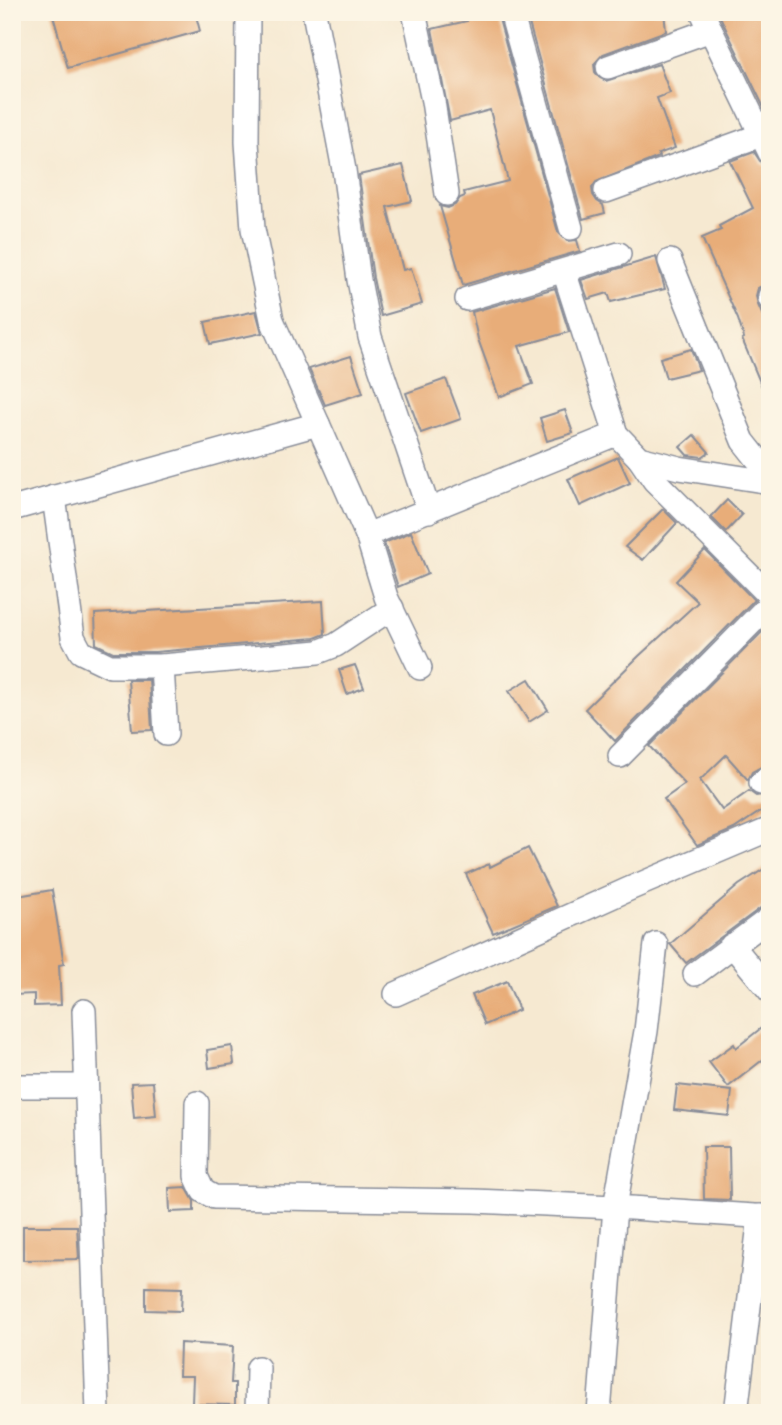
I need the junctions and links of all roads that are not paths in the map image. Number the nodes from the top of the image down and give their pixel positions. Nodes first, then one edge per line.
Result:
1 (248, 12) edge
2 (314, 12) edge
3 (414, 12) edge
4 (511, 12) edge
5 (707, 21) edge
6 (608, 67) dead end
7 (766, 144) edge
8 (606, 191) dead end
9 (447, 194) dead end
10 (571, 228) dead end
11 (619, 254) dead end
12 (670, 261) dead end
13 (564, 271) junction
14 (467, 299) dead end
15 (318, 424) junction
16 (616, 434) junction
17 (639, 458) junction
18 (770, 475) edge
19 (770, 482) edge
20 (54, 497) junction
21 (12, 509) edge
22 (429, 511) junction
23 (367, 535) junction
24 (770, 596) edge
25 (770, 604) edge
26 (392, 608) junction
27 (162, 666) junction
28 (420, 668) dead end
29 (166, 734) dead end
30 (620, 756) dead end
31 (770, 829) edge
32 (770, 918) edge
33 (656, 944) dead end
34 (732, 945) junction
35 (695, 974) dead end
36 (770, 990) edge
37 (396, 994) dead end
38 (84, 1011) dead end
39 (12, 1086) edge
40 (86, 1086) junction
41 (197, 1103) dead end
42 (615, 1207) junction
43 (765, 1217) edge
44 (258, 1368) dead end
45 (98, 1413) edge
46 (257, 1413) edge
47 (599, 1413) edge
48 (736, 1413) edge

1 - 15 street
2 - 22 street
3 - 9 street
4 - 10 street
5 - 6 street
5 - 7 street
7 - 8 street
11 - 13 street
12 - 18 street
13 - 14 street
13 - 16 street
15 - 20 street
15 - 23 street
16 - 17 street
16 - 22 street
17 - 19 street
17 - 24 street
20 - 21 street
20 - 27 street
22 - 23 street
23 - 26 street
25 - 30 street
26 - 27 street
26 - 28 street
27 - 29 street
31 - 37 street
32 - 34 street
33 - 42 street
34 - 35 street
34 - 36 street
38 - 40 street
39 - 40 street
40 - 45 street
41 - 42 street
42 - 43 street
42 - 47 street
43 - 48 street
44 - 46 street

